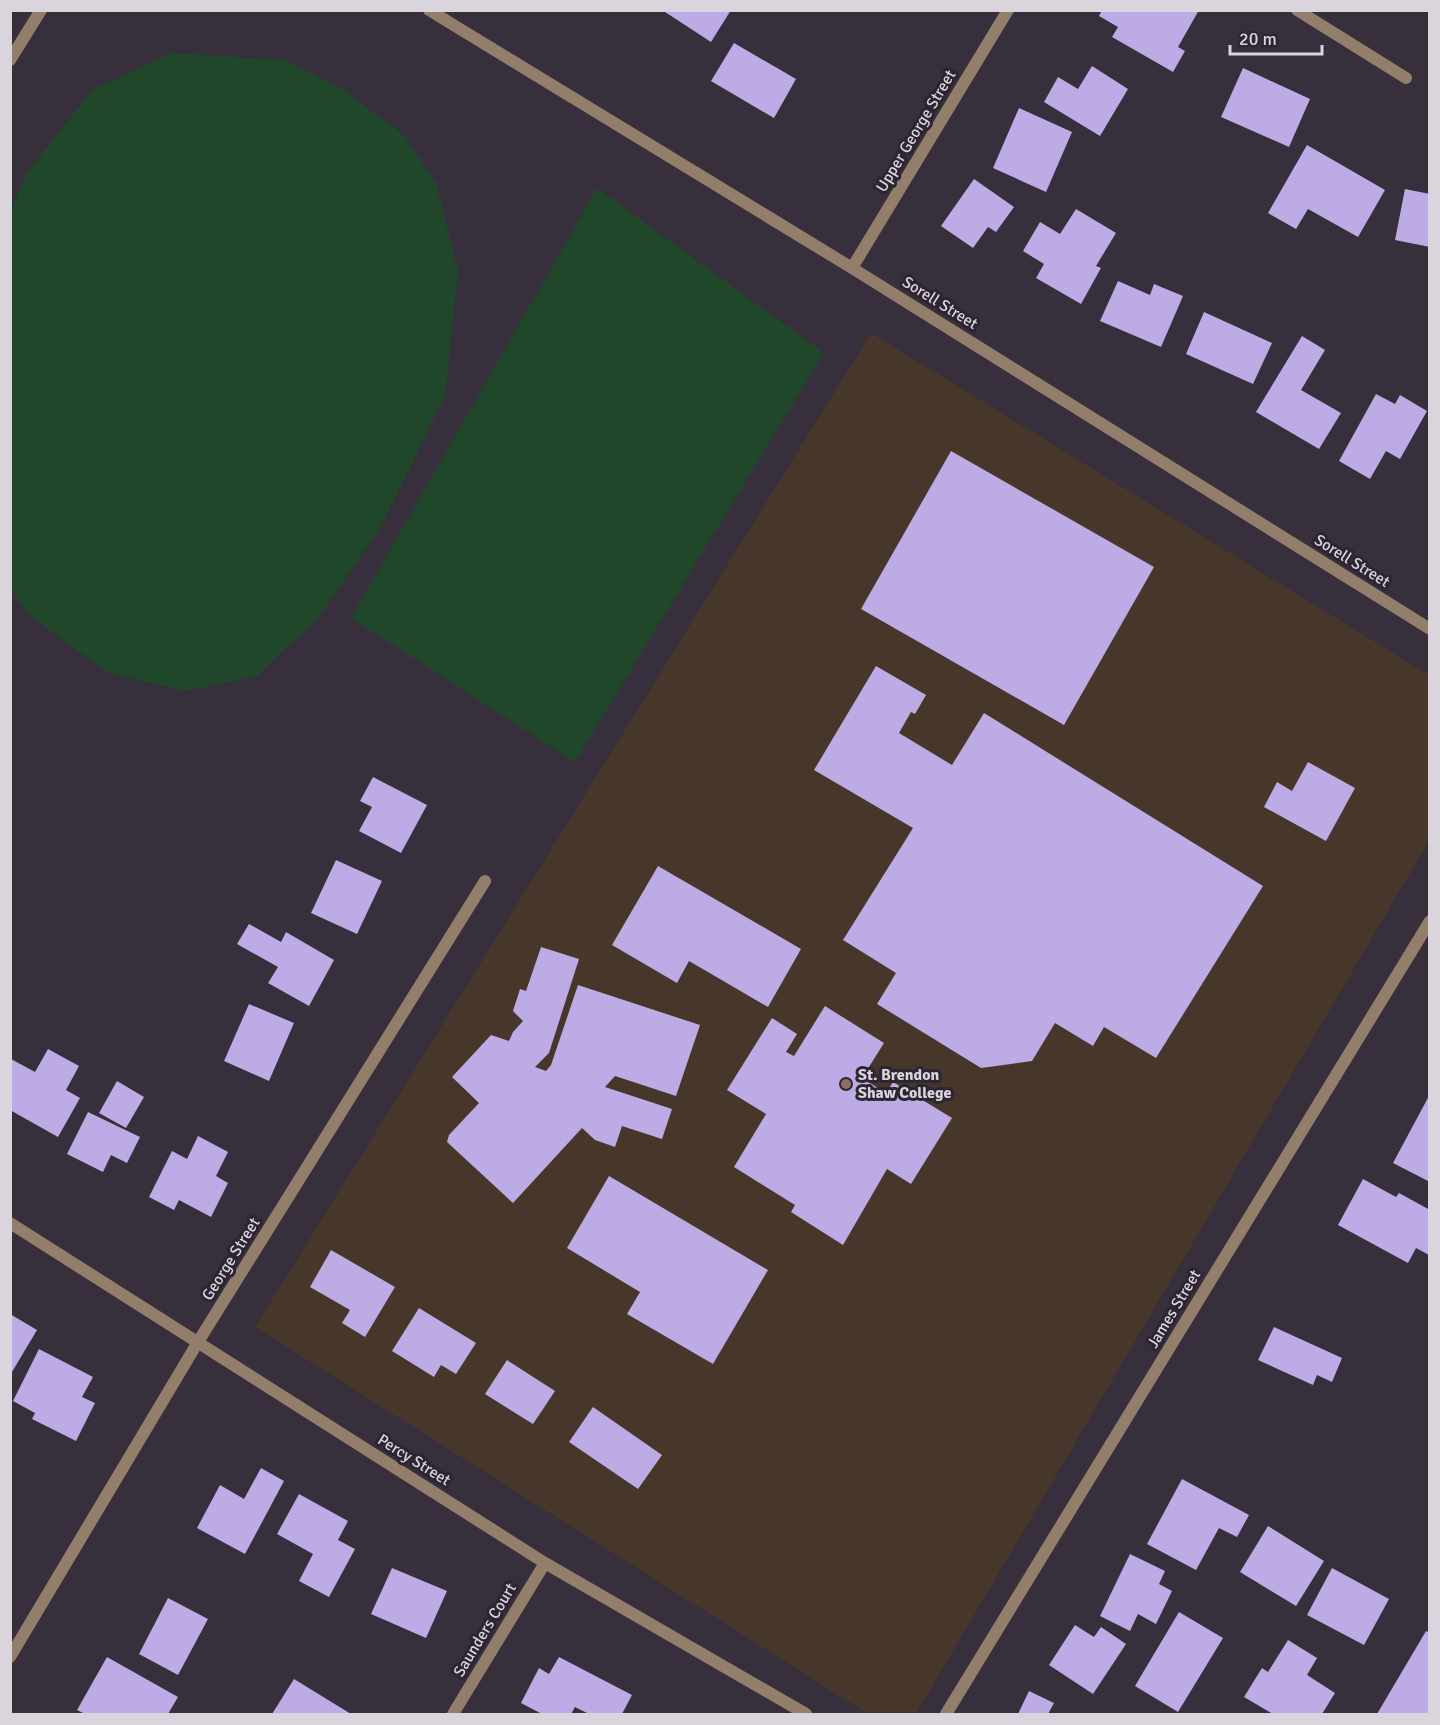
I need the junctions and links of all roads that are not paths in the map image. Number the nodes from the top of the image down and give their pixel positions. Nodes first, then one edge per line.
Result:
1 (40, 10) edge
2 (429, 10) edge
3 (1008, 10) edge
4 (1297, 10) edge
5 (10, 60) edge
6 (1406, 78) dead end
7 (852, 268) junction
8 (1430, 629) edge
9 (485, 881) dead end
10 (1430, 921) edge
11 (10, 1223) edge
12 (198, 1342) junction
13 (545, 1563) junction
14 (10, 1657) edge
15 (453, 1714) edge
16 (806, 1714) edge
17 (946, 1714) edge

1 - 5 street
2 - 7 street, Sorell Street
3 - 7 street, Upper George Street
4 - 6 street
7 - 8 street, Sorell Street
9 - 12 street, George Street
10 - 17 street, James Street
11 - 12 street, Percy Street
12 - 13 street, Percy Street
12 - 14 street, George Street
13 - 15 street, Saunders Court
13 - 16 street, Percy Street

